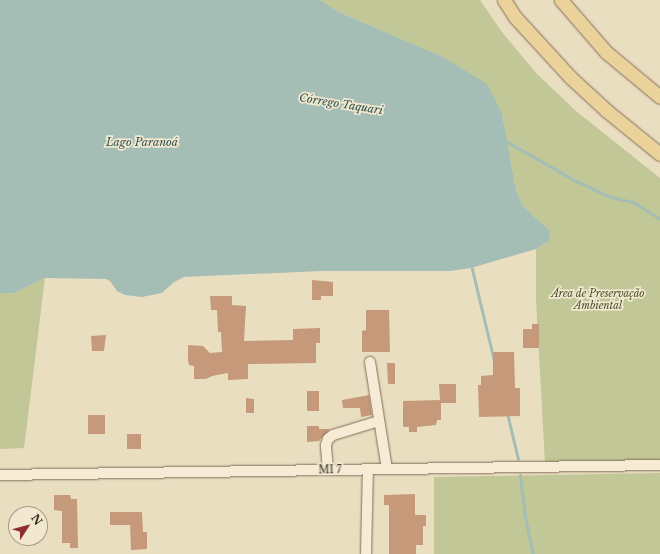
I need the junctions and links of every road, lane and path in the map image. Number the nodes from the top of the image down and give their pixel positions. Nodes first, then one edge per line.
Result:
1 (504, 0) edge
2 (561, 0) edge
3 (660, 97) edge
4 (660, 154) edge
5 (370, 362) dead end
6 (379, 421) junction
7 (660, 465) edge
8 (368, 469) junction
9 (387, 469) junction
10 (328, 470) junction
11 (0, 475) edge
12 (366, 554) edge

1 - 4 main road
2 - 3 main road
5 - 6 street
6 - 9 street
6 - 10 street
7 - 9 street, MI 7
8 - 9 street, MI 7
8 - 10 street, MI 7
8 - 12 street
10 - 11 street, MI 7

